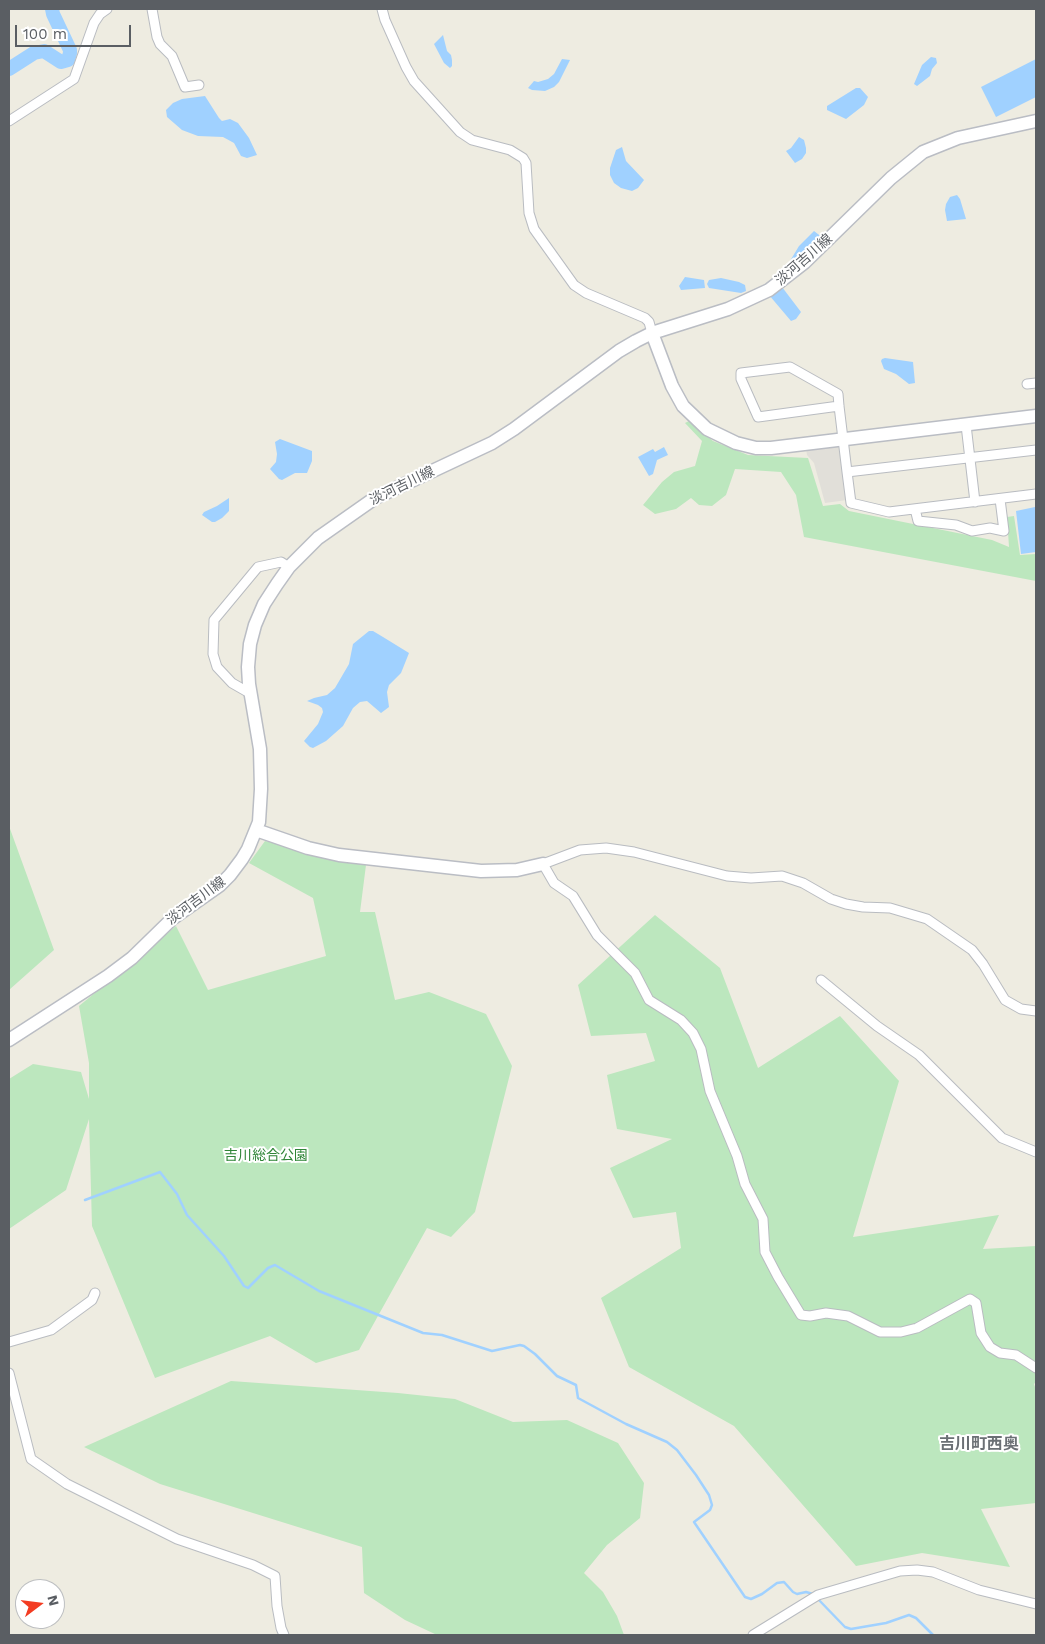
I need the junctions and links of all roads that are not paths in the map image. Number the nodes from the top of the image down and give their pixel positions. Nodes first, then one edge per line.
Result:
1 (107, 9) edge
2 (152, 9) edge
3 (382, 9) edge
4 (200, 85) dead end
5 (9, 121) edge
6 (1036, 121) edge
7 (652, 332) junction
8 (840, 406) junction
9 (1036, 416) edge
10 (966, 425) junction
11 (844, 439) junction
12 (1036, 450) edge
13 (970, 457) junction
14 (847, 472) junction
15 (1036, 494) edge
16 (1000, 499) junction
17 (975, 502) junction
18 (915, 509) junction
19 (289, 567) junction
20 (250, 691) junction
21 (256, 830) junction
22 (543, 864) junction
23 (821, 980) dead end
24 (1036, 1011) edge
25 (9, 1040) edge
26 (1036, 1152) edge
27 (95, 1293) dead end
28 (9, 1342) edge
29 (1036, 1368) edge
30 (9, 1373) edge
31 (1036, 1604) edge
32 (284, 1635) edge
33 (753, 1635) edge

1 - 5 street
2 - 4 street
3 - 7 street
6 - 7 main road, 淡河吉川線
7 - 11 main road
7 - 19 main road, 淡河吉川線
8 - 8 street
8 - 11 street
9 - 10 main road
10 - 11 main road
10 - 13 street
11 - 14 street
12 - 13 street
13 - 14 street
13 - 17 street
14 - 18 street
15 - 16 street
16 - 17 street
16 - 18 street
17 - 18 street
19 - 20 main road, 淡河吉川線
19 - 20 street
20 - 21 main road, 淡河吉川線
21 - 22 main road
21 - 25 main road, 淡河吉川線
22 - 24 street
22 - 29 street
23 - 26 street
27 - 28 street
30 - 32 street
31 - 33 street

